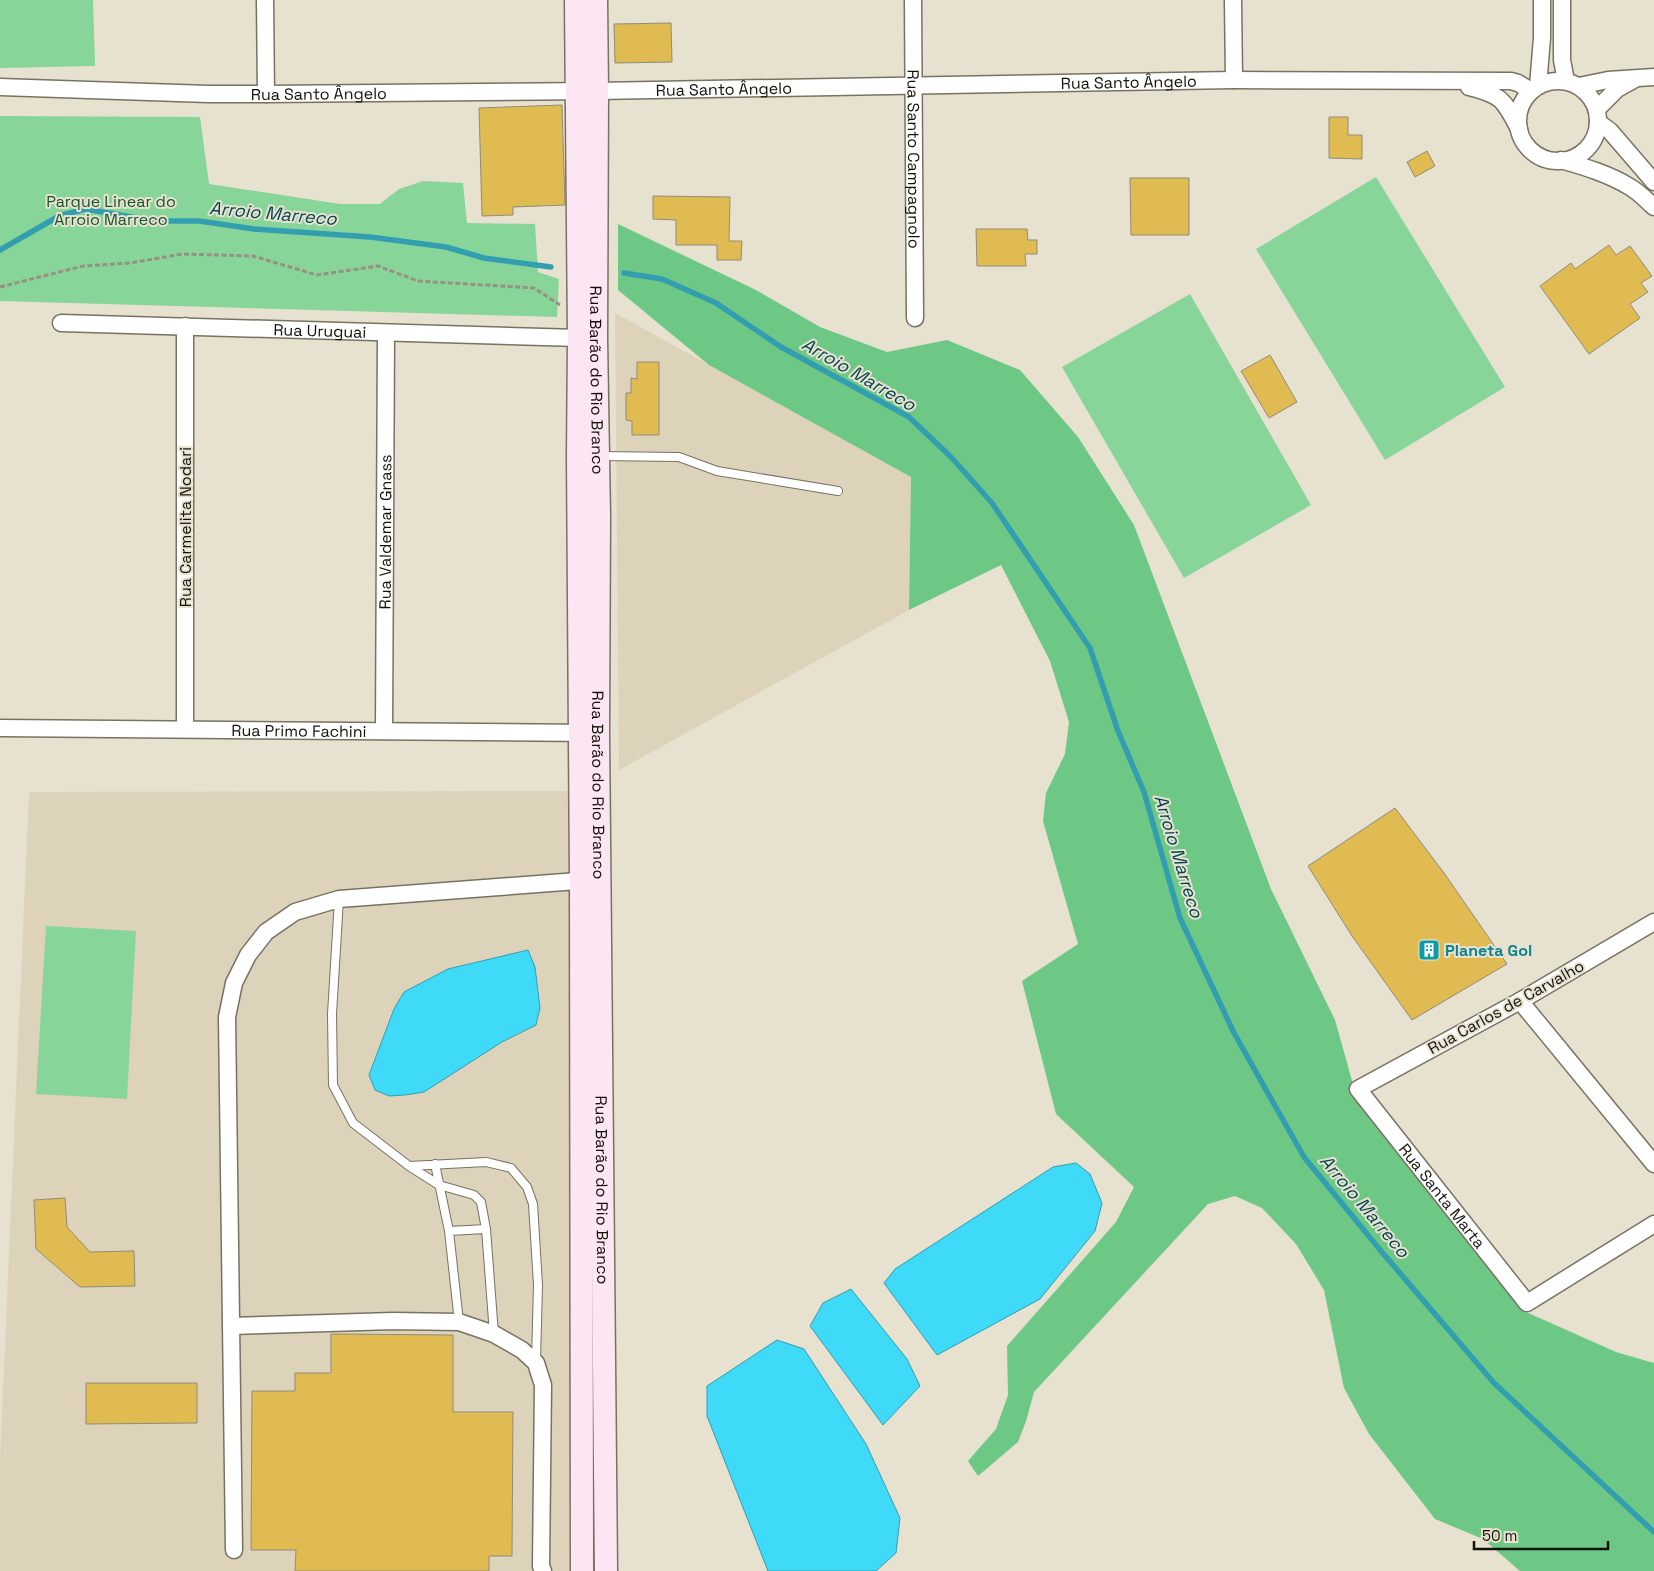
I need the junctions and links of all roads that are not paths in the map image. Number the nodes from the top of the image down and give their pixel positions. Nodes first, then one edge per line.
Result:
1 (265, 0) edge
2 (576, 0) edge
3 (596, 0) edge
4 (913, 0) edge
5 (1233, 0) edge
6 (1542, 0) edge
7 (1562, 0) edge
8 (1647, 77) edge
9 (1234, 80) junction
10 (1447, 81) junction
11 (1573, 84) junction
12 (914, 85) junction
13 (0, 88) edge
14 (1535, 89) junction
15 (587, 91) junction
16 (266, 94) junction
17 (1598, 116) junction
18 (1519, 130) junction
19 (1562, 160) junction
20 (1654, 182) edge
21 (1654, 207) edge
22 (587, 210) junction
23 (915, 318) dead end
24 (60, 322) dead end
25 (185, 326) junction
26 (386, 333) junction
27 (579, 338) junction
28 (588, 456) junction
29 (838, 491) dead end
30 (0, 728) edge
31 (184, 729) junction
32 (384, 731) junction
33 (589, 733) junction
34 (590, 880) junction
35 (339, 899) junction
36 (1654, 922) edge
37 (1520, 1001) junction
38 (1358, 1090) joint
39 (435, 1164) junction
40 (1654, 1164) edge
41 (409, 1166) junction
42 (439, 1185) junction
43 (1654, 1224) edge
44 (486, 1229) junction
45 (449, 1231) junction
46 (459, 1322) junction
47 (231, 1326) junction
48 (494, 1334) junction
49 (604, 1349) junction
50 (582, 1350) junction
51 (536, 1363) junction
52 (234, 1550) dead end
53 (543, 1571) edge
54 (582, 1571) edge
55 (606, 1571) edge

1 - 16 street
2 - 15 main road, Rua Barão do Rio Branco
3 - 15 main road, Rua Barão do Rio Branco
4 - 12 street, Rua Santo Campagnolo
5 - 9 street
6 - 14 street
7 - 11 street
8 - 11 street
8 - 17 street
9 - 10 street, Rua Santo Ângelo
9 - 12 street, Rua Santo Ângelo
10 - 14 street
10 - 18 street
11 - 14 street
11 - 17 street
12 - 15 street, Rua Santo Ângelo
12 - 23 street, Rua Santo Campagnolo
13 - 16 street, Rua Santo Ângelo
14 - 18 street
15 - 16 street, Rua Santo Ângelo
15 - 22 main road, Rua Barão do Rio Branco
17 - 19 street
17 - 20 street
18 - 19 street
19 - 21 street
22 - 27 main road, Rua Barão do Rio Branco
22 - 28 main road, Rua Barão do Rio Branco
24 - 25 street, Rua Uruguai
25 - 26 street, Rua Uruguai
25 - 31 street, Rua Carmelita Nodari
26 - 27 street, Rua Uruguai
26 - 32 street, Rua Valdemar Gnass
27 - 28 main road, Rua Barão do Rio Branco
28 - 29 lane
28 - 33 main road, Rua Barão do Rio Branco
30 - 31 street, Rua Primo Fachini
31 - 32 street, Rua Primo Fachini
32 - 33 street, Rua Primo Fachini
33 - 34 main road, Rua Barão do Rio Branco
34 - 35 street
34 - 49 main road, Rua Barão do Rio Branco
34 - 50 main road, Rua Barão do Rio Branco
35 - 41 lane
35 - 47 street
36 - 37 street, Rua Carlos de Carvalho
37 - 38 street, Rua Carlos de Carvalho
37 - 40 street
38 - 43 street, Rua Santa Marta
39 - 41 lane
39 - 42 lane
39 - 51 lane
41 - 42 lane
42 - 44 lane
42 - 45 lane
44 - 45 lane
44 - 48 lane
45 - 46 lane
46 - 47 street
46 - 48 street
47 - 52 street
48 - 51 street
49 - 50 main road
49 - 55 main road, Rua Barão do Rio Branco
50 - 54 main road, Rua Barão do Rio Branco
51 - 53 street

